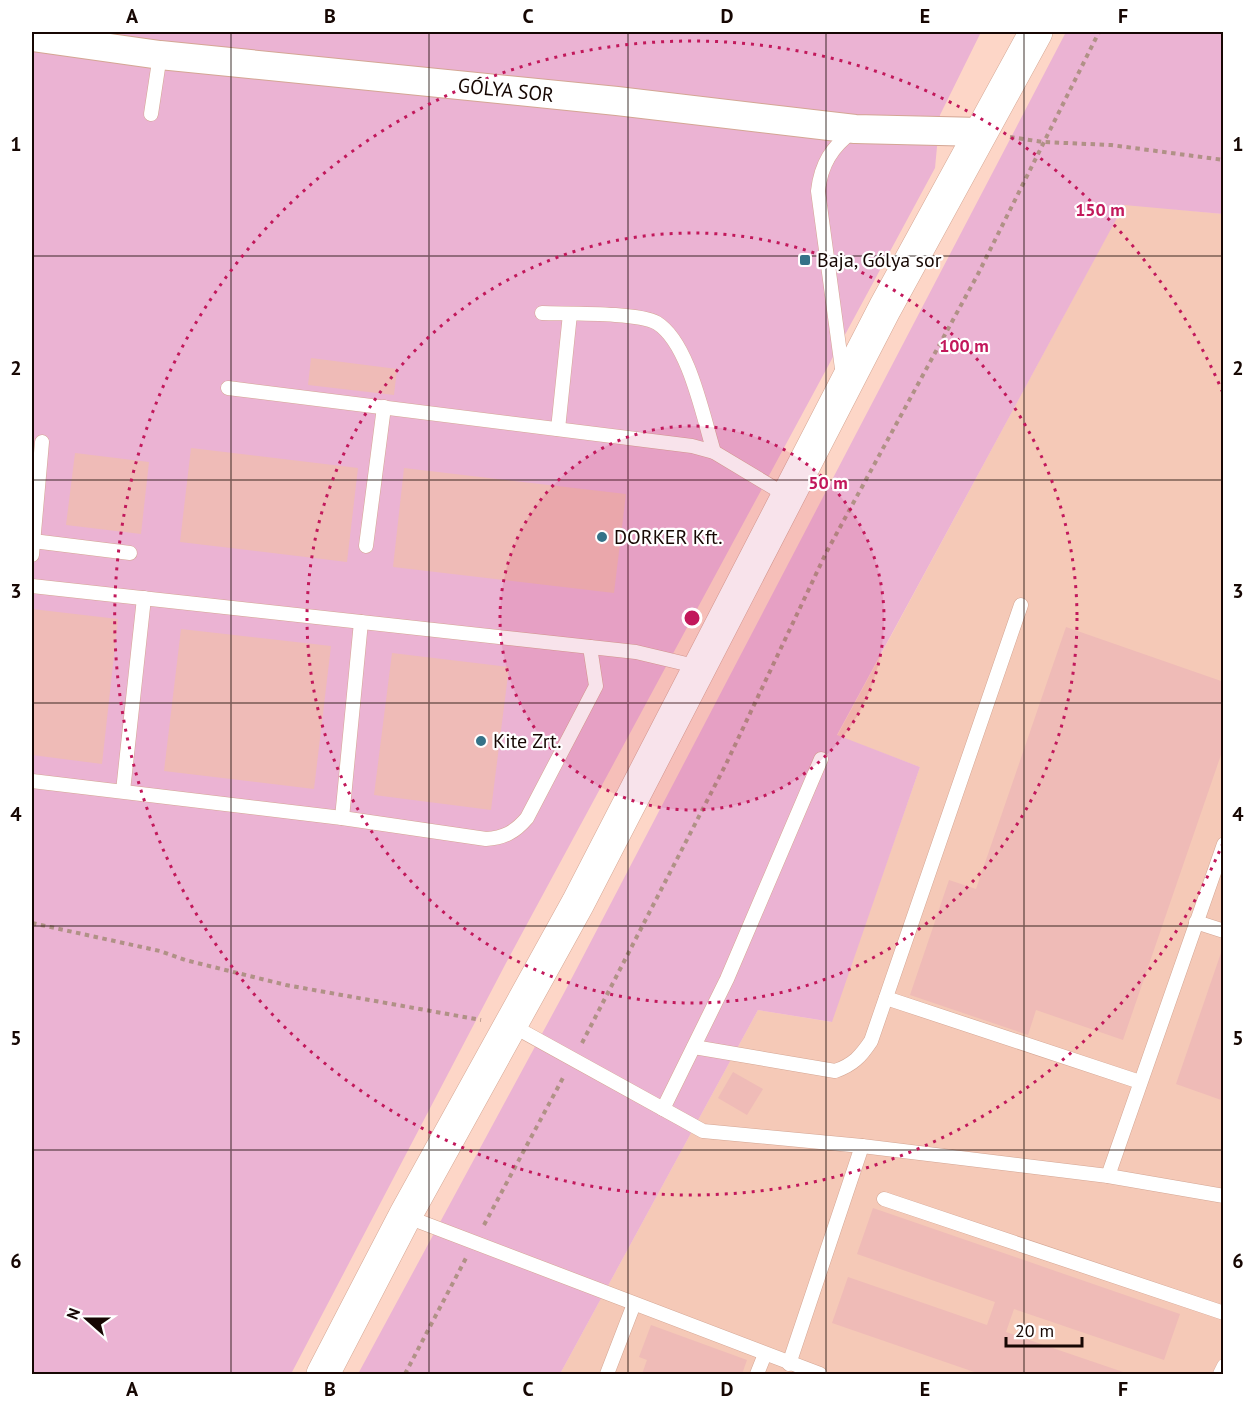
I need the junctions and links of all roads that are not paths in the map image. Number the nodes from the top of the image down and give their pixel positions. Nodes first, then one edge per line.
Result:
1 (1036, 32) edge
2 (32, 37) edge
3 (160, 55) junction
4 (151, 114) dead end
5 (855, 129) junction
6 (981, 132) junction
7 (542, 313) dead end
8 (570, 314) junction
9 (845, 387) junction
10 (228, 388) dead end
11 (384, 407) junction
12 (558, 429) junction
13 (42, 442) dead end
14 (714, 452) junction
15 (789, 497) junction
16 (366, 546) dead end
17 (32, 548) edge
18 (130, 553) dead end
19 (32, 586) edge
20 (144, 598) junction
21 (1021, 605) dead end
22 (361, 622) junction
23 (590, 647) junction
24 (702, 668) junction
25 (821, 759) dead end
26 (32, 781) edge
27 (123, 791) junction
28 (342, 818) junction
29 (1224, 844) edge
30 (1196, 922) junction
31 (1224, 931) edge
32 (886, 998) junction
33 (509, 1024) junction
34 (694, 1047) junction
35 (1140, 1082) junction
36 (663, 1109) junction
37 (862, 1146) junction
38 (1108, 1176) junction
39 (1224, 1196) edge
40 (884, 1199) dead end
41 (405, 1216) junction
42 (634, 1304) junction
43 (1224, 1313) edge
44 (765, 1354) junction
45 (789, 1364) junction
46 (1224, 1366) edge
47 (323, 1374) edge
48 (607, 1374) edge
49 (757, 1374) edge
50 (814, 1374) edge
51 (1220, 1374) edge

1 - 6 main road
2 - 3 street, GÓLYA SOR
3 - 4 lane
3 - 5 street, GÓLYA SOR
5 - 6 street, GÓLYA SOR
5 - 9 lane
6 - 9 main road
7 - 8 lane
8 - 12 lane
8 - 14 lane
9 - 15 main road
10 - 11 lane
11 - 12 lane
11 - 16 lane
12 - 14 lane
13 - 17 lane
14 - 15 lane
15 - 24 main road
17 - 18 lane
19 - 20 lane
20 - 22 lane
20 - 27 lane
21 - 32 lane
22 - 23 lane
22 - 28 lane
23 - 24 lane
23 - 28 lane
24 - 33 main road
25 - 34 lane
26 - 27 lane
27 - 28 lane
29 - 30 lane
30 - 31 lane
30 - 35 lane
32 - 34 lane
32 - 35 lane
33 - 36 lane
33 - 41 main road
34 - 36 lane
35 - 38 lane
36 - 37 lane
37 - 38 lane
37 - 45 lane
38 - 39 lane
40 - 43 lane
41 - 42 lane
41 - 47 main road
42 - 44 lane
42 - 48 lane
44 - 45 lane
44 - 49 lane
45 - 50 lane
46 - 51 lane

